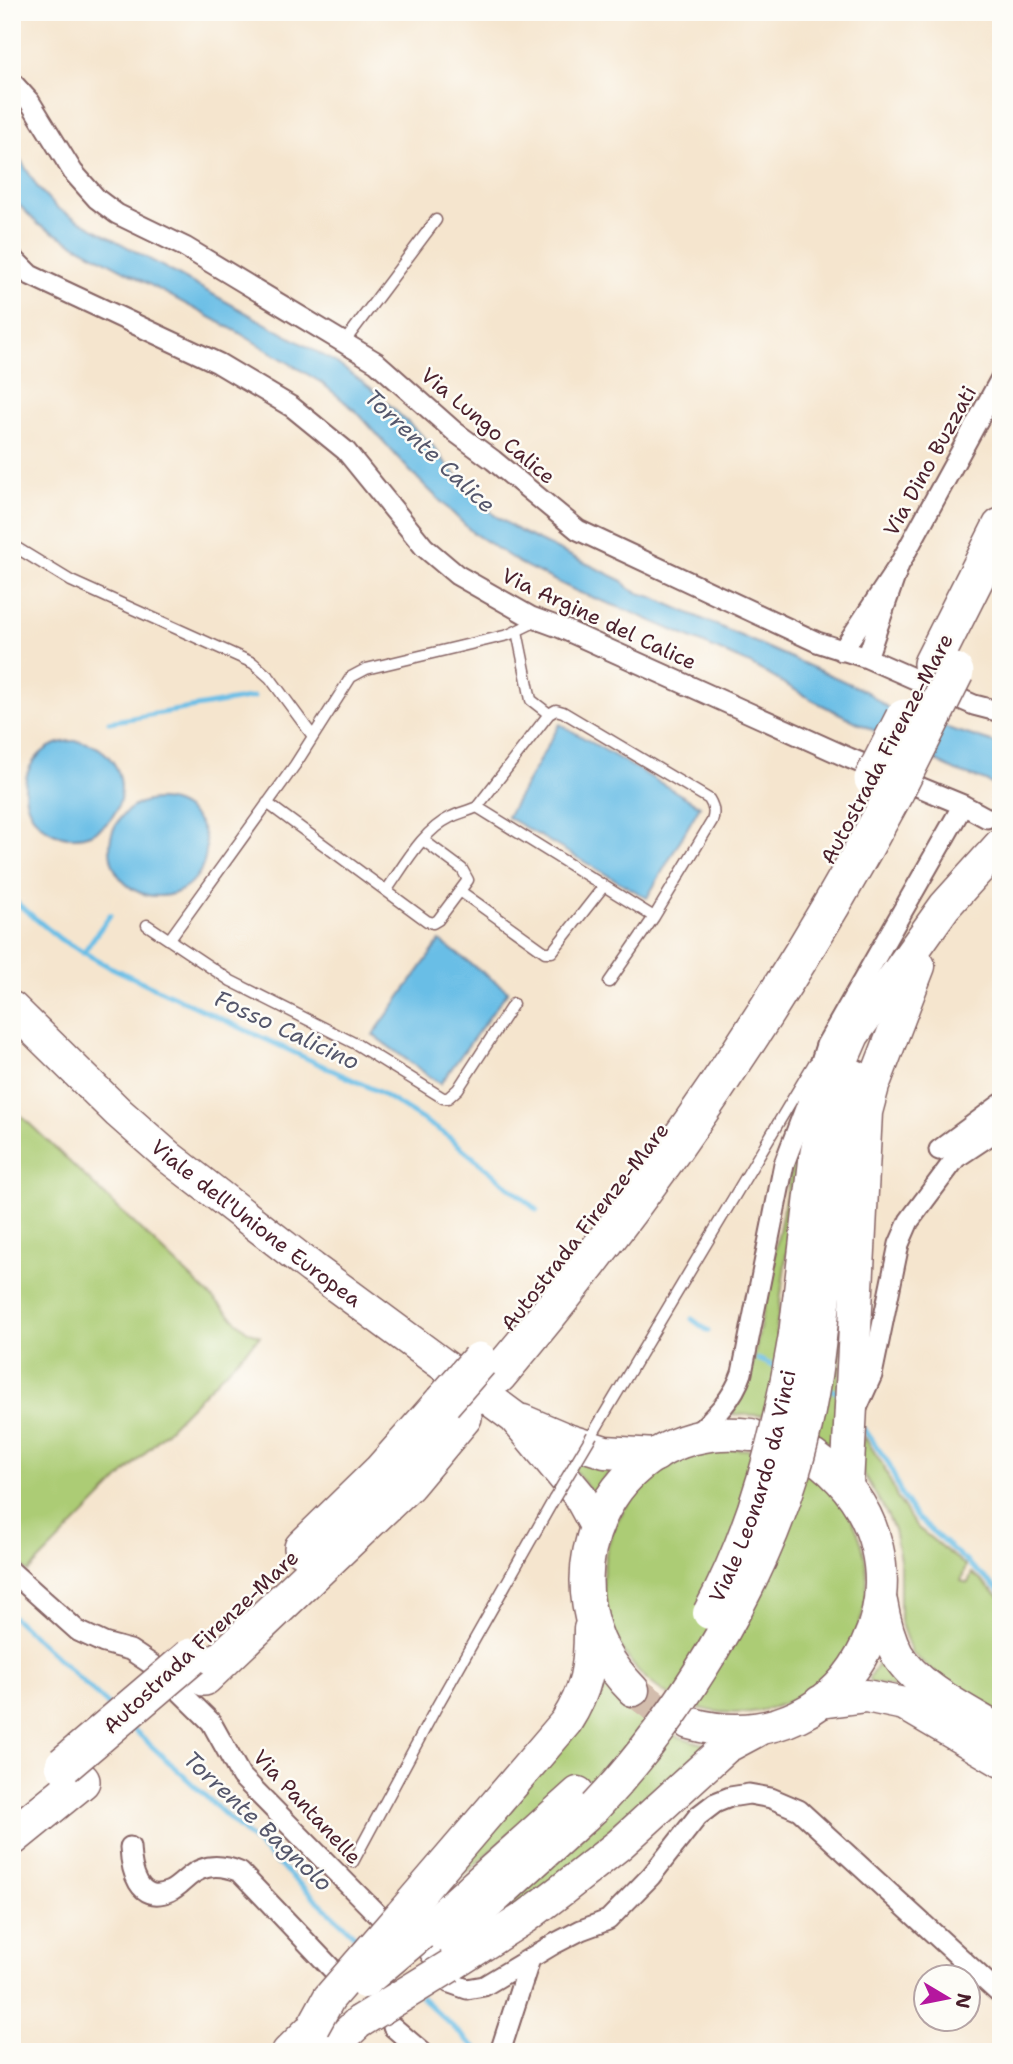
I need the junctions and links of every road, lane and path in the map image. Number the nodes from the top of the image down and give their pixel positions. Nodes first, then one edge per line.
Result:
1 (12, 82) edge
2 (436, 220) dead end
3 (12, 257) edge
4 (345, 341) junction
5 (1001, 379) edge
6 (1001, 527) edge
7 (12, 545) edge
8 (899, 565) junction
9 (1001, 580) edge
10 (539, 620) junction
11 (517, 631) junction
12 (842, 651) junction
13 (867, 658) junction
14 (943, 668) junction
15 (1001, 712) edge
16 (549, 714) junction
17 (312, 735) junction
18 (267, 803) junction
19 (963, 805) junction
20 (477, 807) junction
21 (996, 836) edge
22 (423, 840) junction
23 (603, 887) junction
24 (386, 891) junction
25 (460, 891) junction
26 (654, 917) junction
27 (147, 925) dead end
28 (169, 940) junction
29 (919, 966) junction
30 (609, 982) dead end
31 (513, 1004) dead end
32 (12, 1008) edge
33 (839, 1040) junction
34 (811, 1093) joint
35 (1001, 1104) edge
36 (1001, 1128) edge
37 (939, 1150) dead end
38 (808, 1336) junction
39 (515, 1418) junction
40 (849, 1425) junction
41 (751, 1435) dead end
42 (690, 1440) junction
43 (656, 1455) junction
44 (813, 1456) dead end
45 (847, 1485) junction
46 (596, 1526) junction
47 (12, 1572) edge
48 (880, 1600) junction
49 (590, 1620) junction
50 (632, 1690) tunnel mouth
51 (820, 1702) junction
52 (689, 1723) tunnel mouth
53 (764, 1727) junction
54 (1001, 1732) edge
55 (1001, 1761) edge
56 (73, 1773) junction
57 (12, 1805) edge
58 (12, 1837) edge
59 (130, 1847) dead end
60 (354, 1861) dead end
61 (423, 1944) junction
62 (530, 1959) junction
63 (333, 1970) dead end
64 (1001, 1994) edge
65 (393, 2026) dead end
66 (320, 2039) edge
67 (288, 2052) edge
68 (422, 2052) edge
69 (500, 2052) edge

1 - 4 street, Via Lungo Calice
2 - 4 lane
3 - 10 street, Via Argine del Calice
4 - 12 street, Via Lungo Calice
5 - 8 street, Via Dino Buzzati
6 - 14 highway, Autostrada Firenze-Mare
7 - 17 lane
8 - 12 street, Via Dino Buzzati
8 - 13 street, Via Dino Buzzati
9 - 14 highway, Autostrada Firenze-Mare
10 - 11 lane
10 - 19 street, Via Argine del Calice
11 - 16 lane
11 - 17 lane
12 - 13 street, Via Lungo Calice
13 - 15 street, Via Lungo Calice
14 - 56 highway, Autostrada Firenze-Mare, bridge
16 - 20 lane
16 - 26 lane
17 - 18 lane
18 - 24 lane
18 - 28 lane
19 - 21 street, Via Argine del Calice
19 - 33 street
20 - 22 lane
20 - 23 lane
21 - 29 main road, Viale Leonardo da Vinci
21 - 33 main road, Viale Leonardo da Vinci
22 - 24 lane
22 - 25 lane
23 - 25 lane
23 - 26 lane
24 - 25 lane
26 - 30 lane
27 - 28 lane
28 - 31 lane
29 - 38 main road, Viale Leonardo da Vinci
29 - 40 main road
32 - 39 main road, Viale dell'Unione Europea
33 - 34 main road
33 - 38 main road, Viale Leonardo da Vinci
33 - 60 lane, bridge
34 - 42 street, Viale Leonardo da Vinci
35 - 37 street
36 - 40 street
38 - 61 main road, Viale Leonardo da Vinci, bridge
39 - 43 main road, Viale dell'Unione Europea
39 - 46 main road, Viale dell'Unione Europea
40 - 45 main road
41 - 42 main road, Viale dell'Unione Europea
42 - 43 main road, Viale dell'Unione Europea
43 - 46 main road, Viale dell'Unione Europea
44 - 45 main road
45 - 48 main road
46 - 49 main road, Viale dell'Unione Europea
47 - 61 street, Via Pantanelle
48 - 51 main road
48 - 54 main road
49 - 50 main road, Viale dell'Unione Europea
49 - 61 main road
51 - 53 main road
51 - 55 main road
52 - 53 main road
53 - 61 main road
56 - 57 highway, Autostrada Firenze-Mare
56 - 58 highway, Autostrada Firenze-Mare
59 - 63 street
61 - 62 street
61 - 66 main road, bridge
61 - 66 main road, bridge
62 - 64 street
62 - 69 street
65 - 68 street
66 - 67 main road

